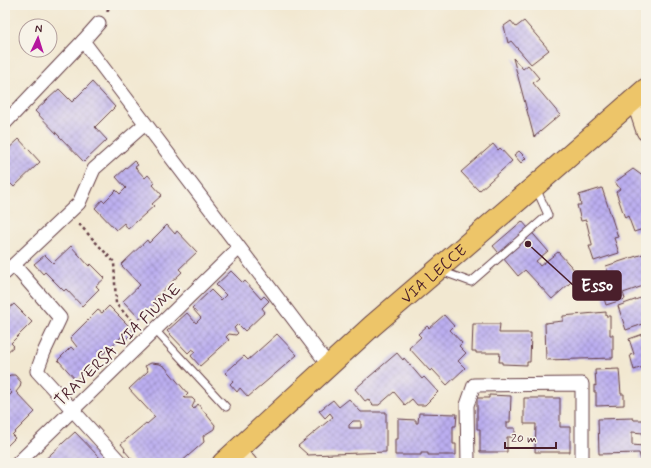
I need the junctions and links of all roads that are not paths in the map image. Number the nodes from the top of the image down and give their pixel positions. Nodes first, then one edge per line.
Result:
1 (99, 23) dead end
2 (83, 41) junction
3 (641, 94) edge
4 (5, 123) edge
5 (145, 124) junction
6 (646, 131) edge
7 (535, 186) junction
8 (240, 248) junction
9 (9, 269) edge
10 (437, 269) junction
11 (152, 333) junction
12 (329, 366) junction
13 (226, 406) dead end
14 (72, 410) junction
15 (235, 460) edge
16 (18, 463) edge
17 (121, 463) edge
18 (468, 463) edge
19 (582, 463) edge

1 - 2 street
2 - 4 street
2 - 5 street
3 - 6 main road
3 - 7 main road, VIA LECCE
5 - 8 street
5 - 9 street
7 - 10 main road, VIA LECCE
7 - 10 lane
8 - 11 street, TRAVERSA VIA FIUME
8 - 12 street
9 - 14 street
10 - 12 main road, VIA LECCE
11 - 13 lane
11 - 14 street, TRAVERSA VIA FIUME
12 - 15 main road, VIA LECCE
14 - 16 street, TRAVERSA VIA FIUME
14 - 17 street
18 - 19 street

